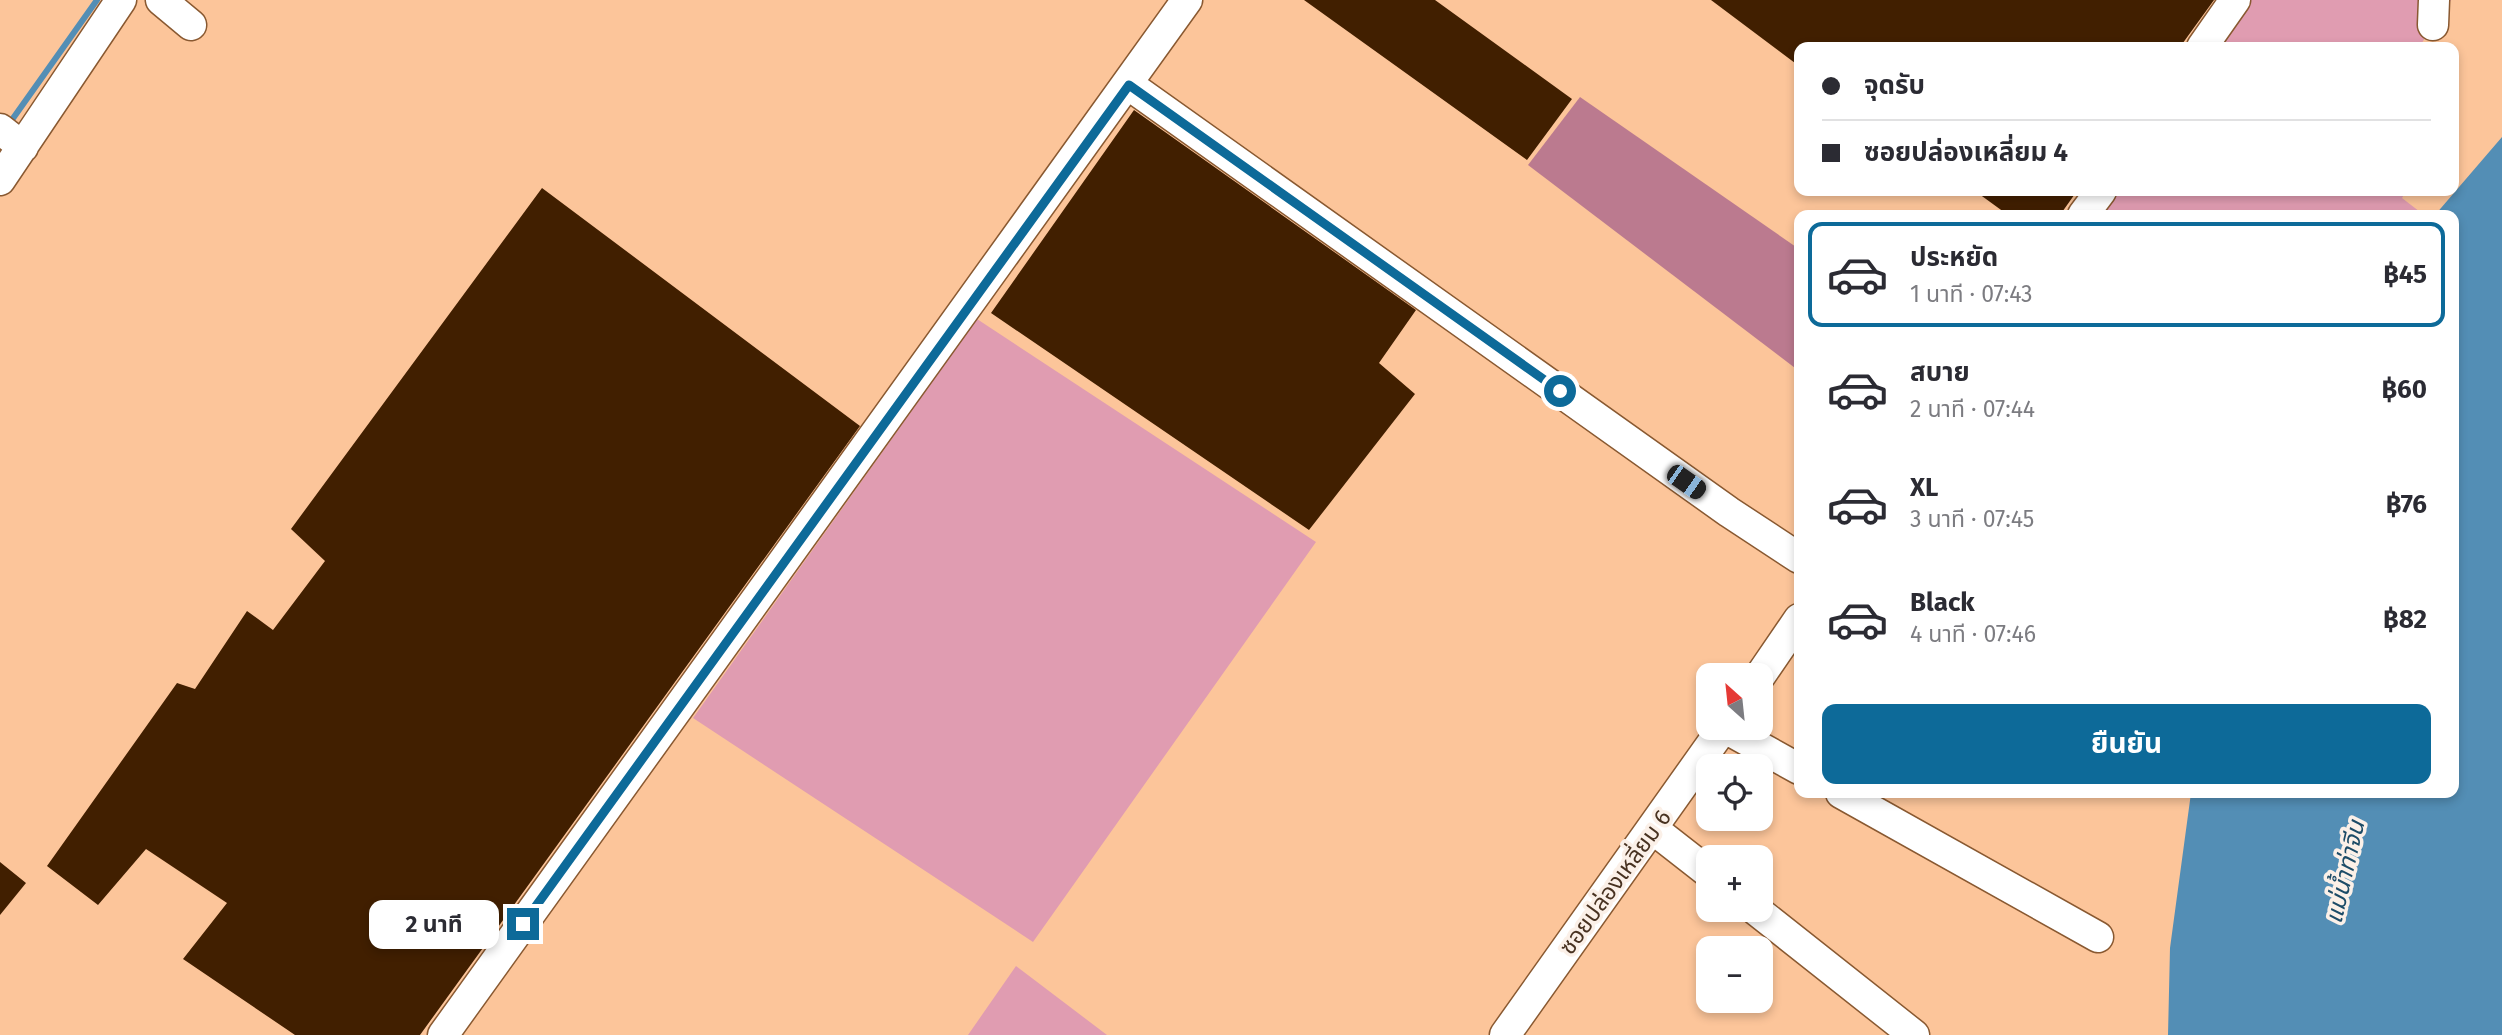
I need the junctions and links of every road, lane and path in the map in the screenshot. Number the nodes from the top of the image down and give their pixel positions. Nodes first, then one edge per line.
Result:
1 (161, 0) edge
2 (1187, 0) edge
3 (2235, 0) edge
4 (119, 1) edge
5 (191, 25) dead end
6 (2206, 42) edge
7 (1129, 85) junction
8 (12, 138) edge
9 (0, 180) edge
10 (1794, 555) edge
11 (1794, 626) edge
12 (1769, 663) edge
13 (1716, 740) edge
14 (1746, 740) edge
15 (1794, 766) edge
16 (1850, 798) edge
17 (1653, 829) junction
18 (1696, 863) edge
19 (1771, 922) edge
20 (2098, 937) dead end
21 (1910, 1034) edge
22 (443, 1035) edge
23 (1505, 1035) edge

1 - 5 street
2 - 7 street
3 - 6 street
4 - 8 street
7 - 10 street
7 - 22 street
8 - 9 street
11 - 12 street
13 - 17 street, ซอยปล่องเหลี่ยม 6
14 - 15 street
16 - 20 street
17 - 18 street
17 - 23 street, ซอยปล่องเหลี่ยม 6
19 - 21 street

